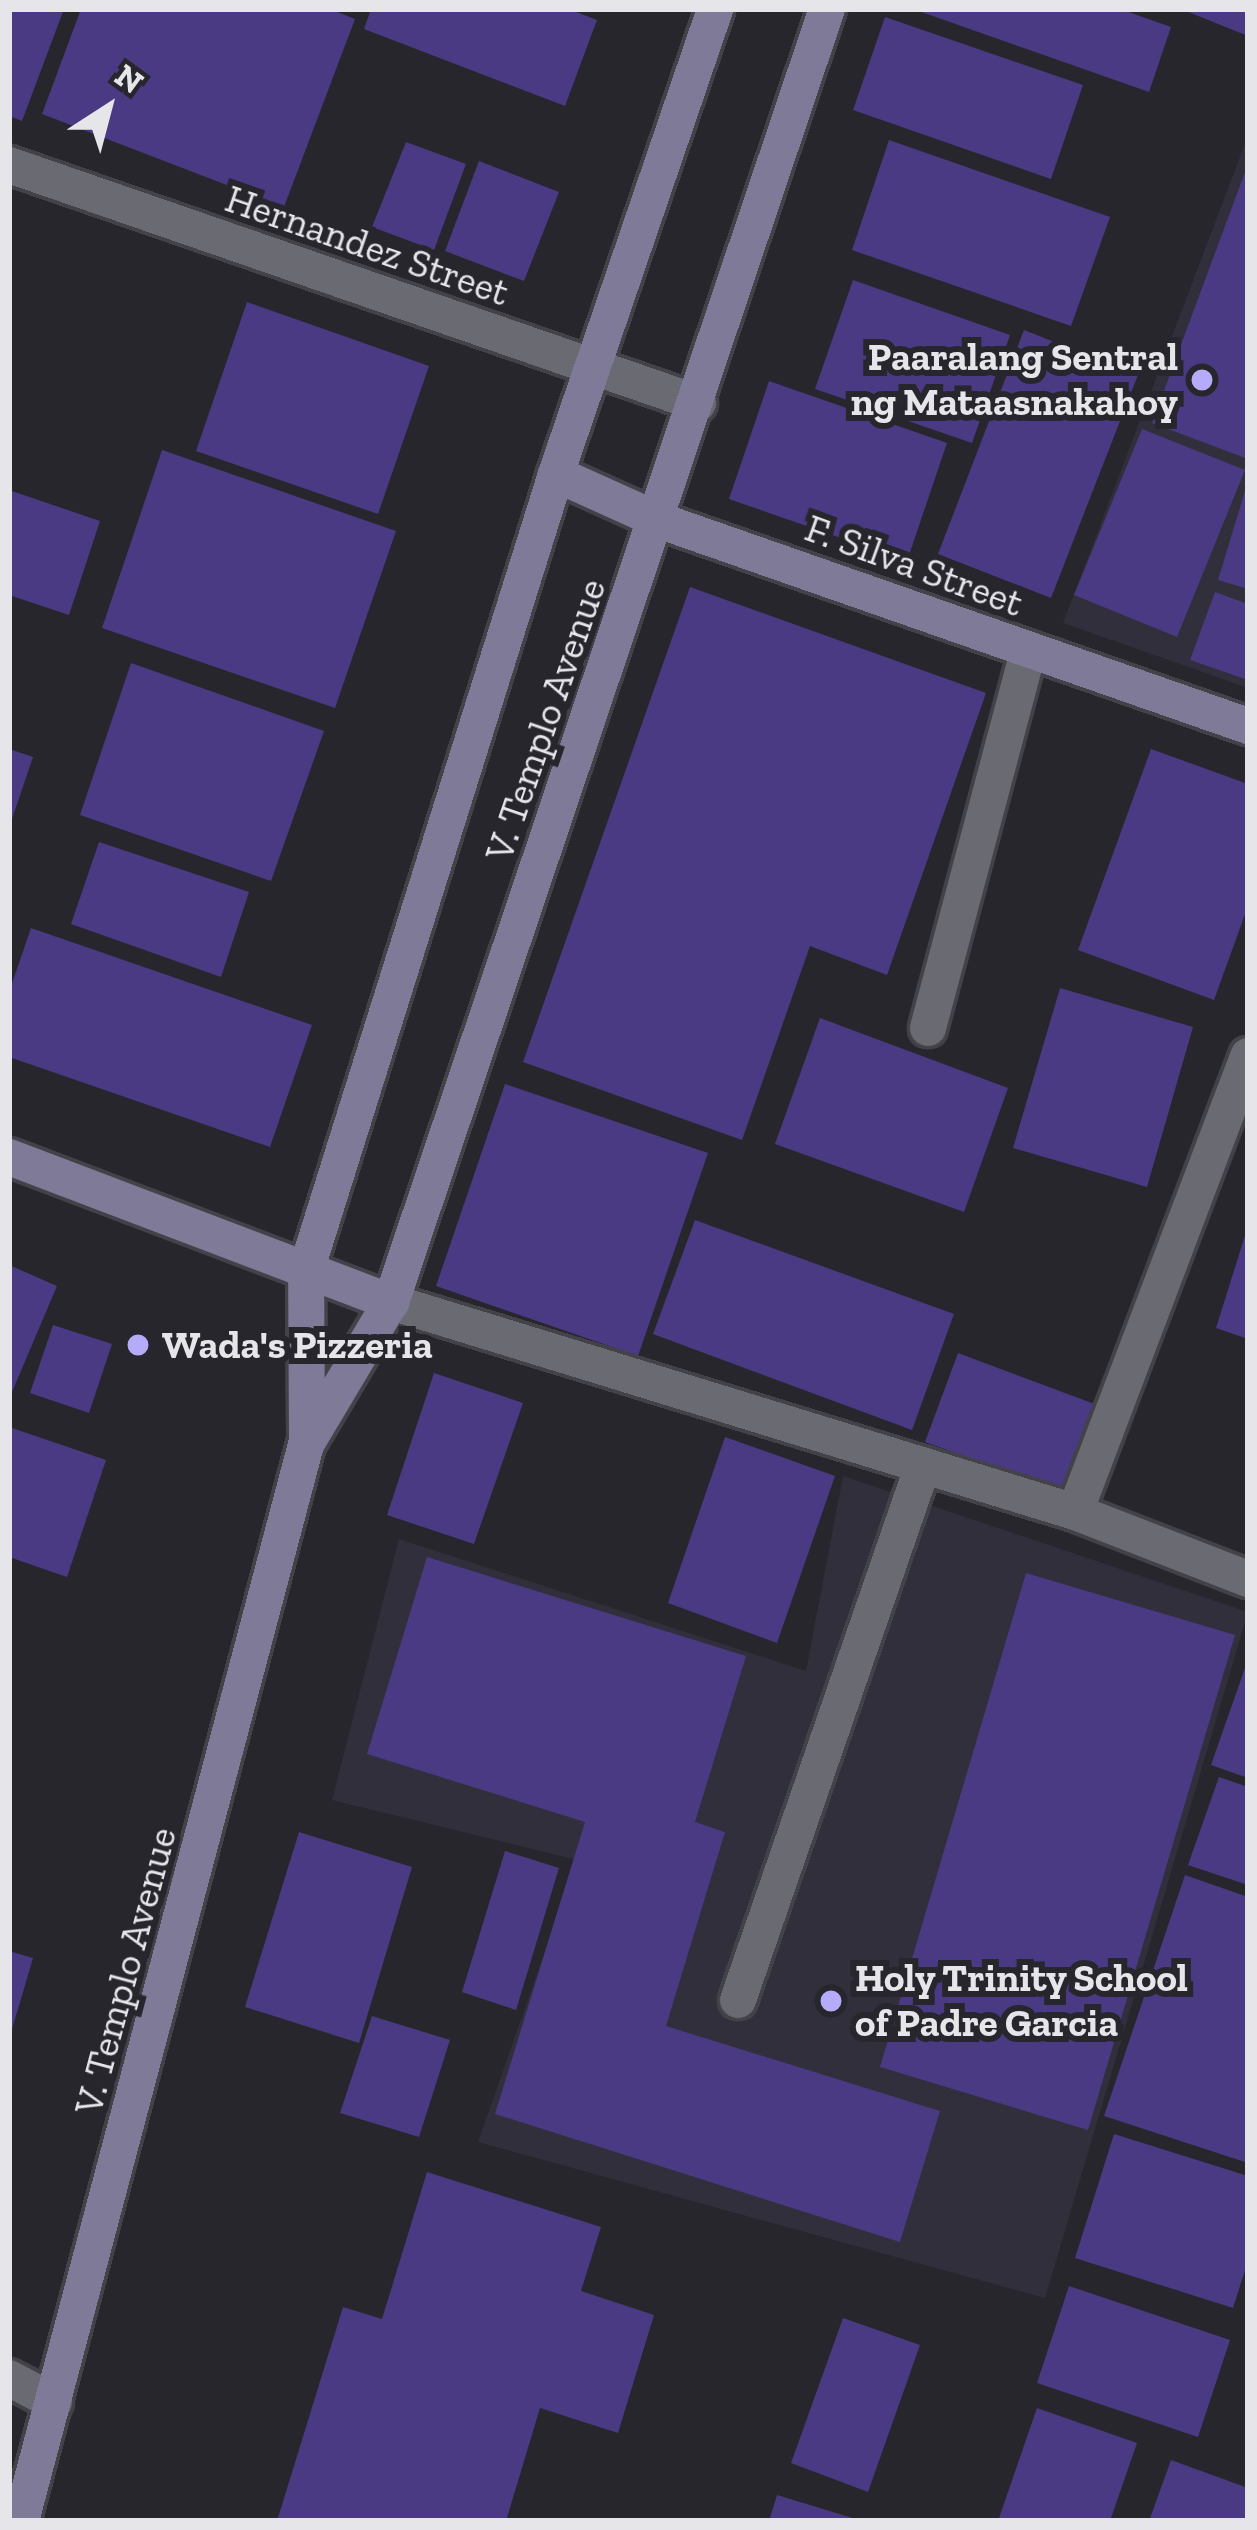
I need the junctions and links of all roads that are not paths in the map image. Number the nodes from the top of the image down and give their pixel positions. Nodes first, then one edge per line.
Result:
1 (716, 9) edge
2 (827, 9) edge
3 (9, 165) edge
4 (593, 369) junction
5 (698, 404) junction
6 (556, 475) junction
7 (658, 520) junction
8 (1028, 651) junction
9 (1248, 726) edge
10 (928, 1028) dead end
11 (1248, 1056) edge
12 (9, 1157) edge
13 (306, 1271) junction
14 (391, 1302) junction
15 (308, 1441) junction
16 (922, 1465) junction
17 (1075, 1512) junction
18 (1248, 1579) edge
19 (737, 2000) dead end
20 (9, 2378) edge
21 (54, 2402) junction
22 (22, 2521) edge

1 - 4 main road, V. Templo Avenue
2 - 5 main road, V. Templo Avenue
3 - 4 street, Hernandez Street
4 - 5 street, Hernandez Street
4 - 6 main road, V. Templo Avenue
5 - 7 main road, V. Templo Avenue
6 - 7 main road, F. Silva Street
6 - 13 main road, V. Templo Avenue
7 - 8 main road, F. Silva Street
7 - 14 main road, V. Templo Avenue
8 - 9 main road, F. Silva Street
8 - 10 street
11 - 17 street
12 - 13 main road
13 - 14 main road
13 - 15 main road, V. Templo Avenue
14 - 15 main road, V. Templo Avenue
14 - 16 street
15 - 21 main road, V. Templo Avenue
16 - 17 street
16 - 19 street
17 - 18 street
20 - 21 street
21 - 22 main road, V. Templo Avenue

